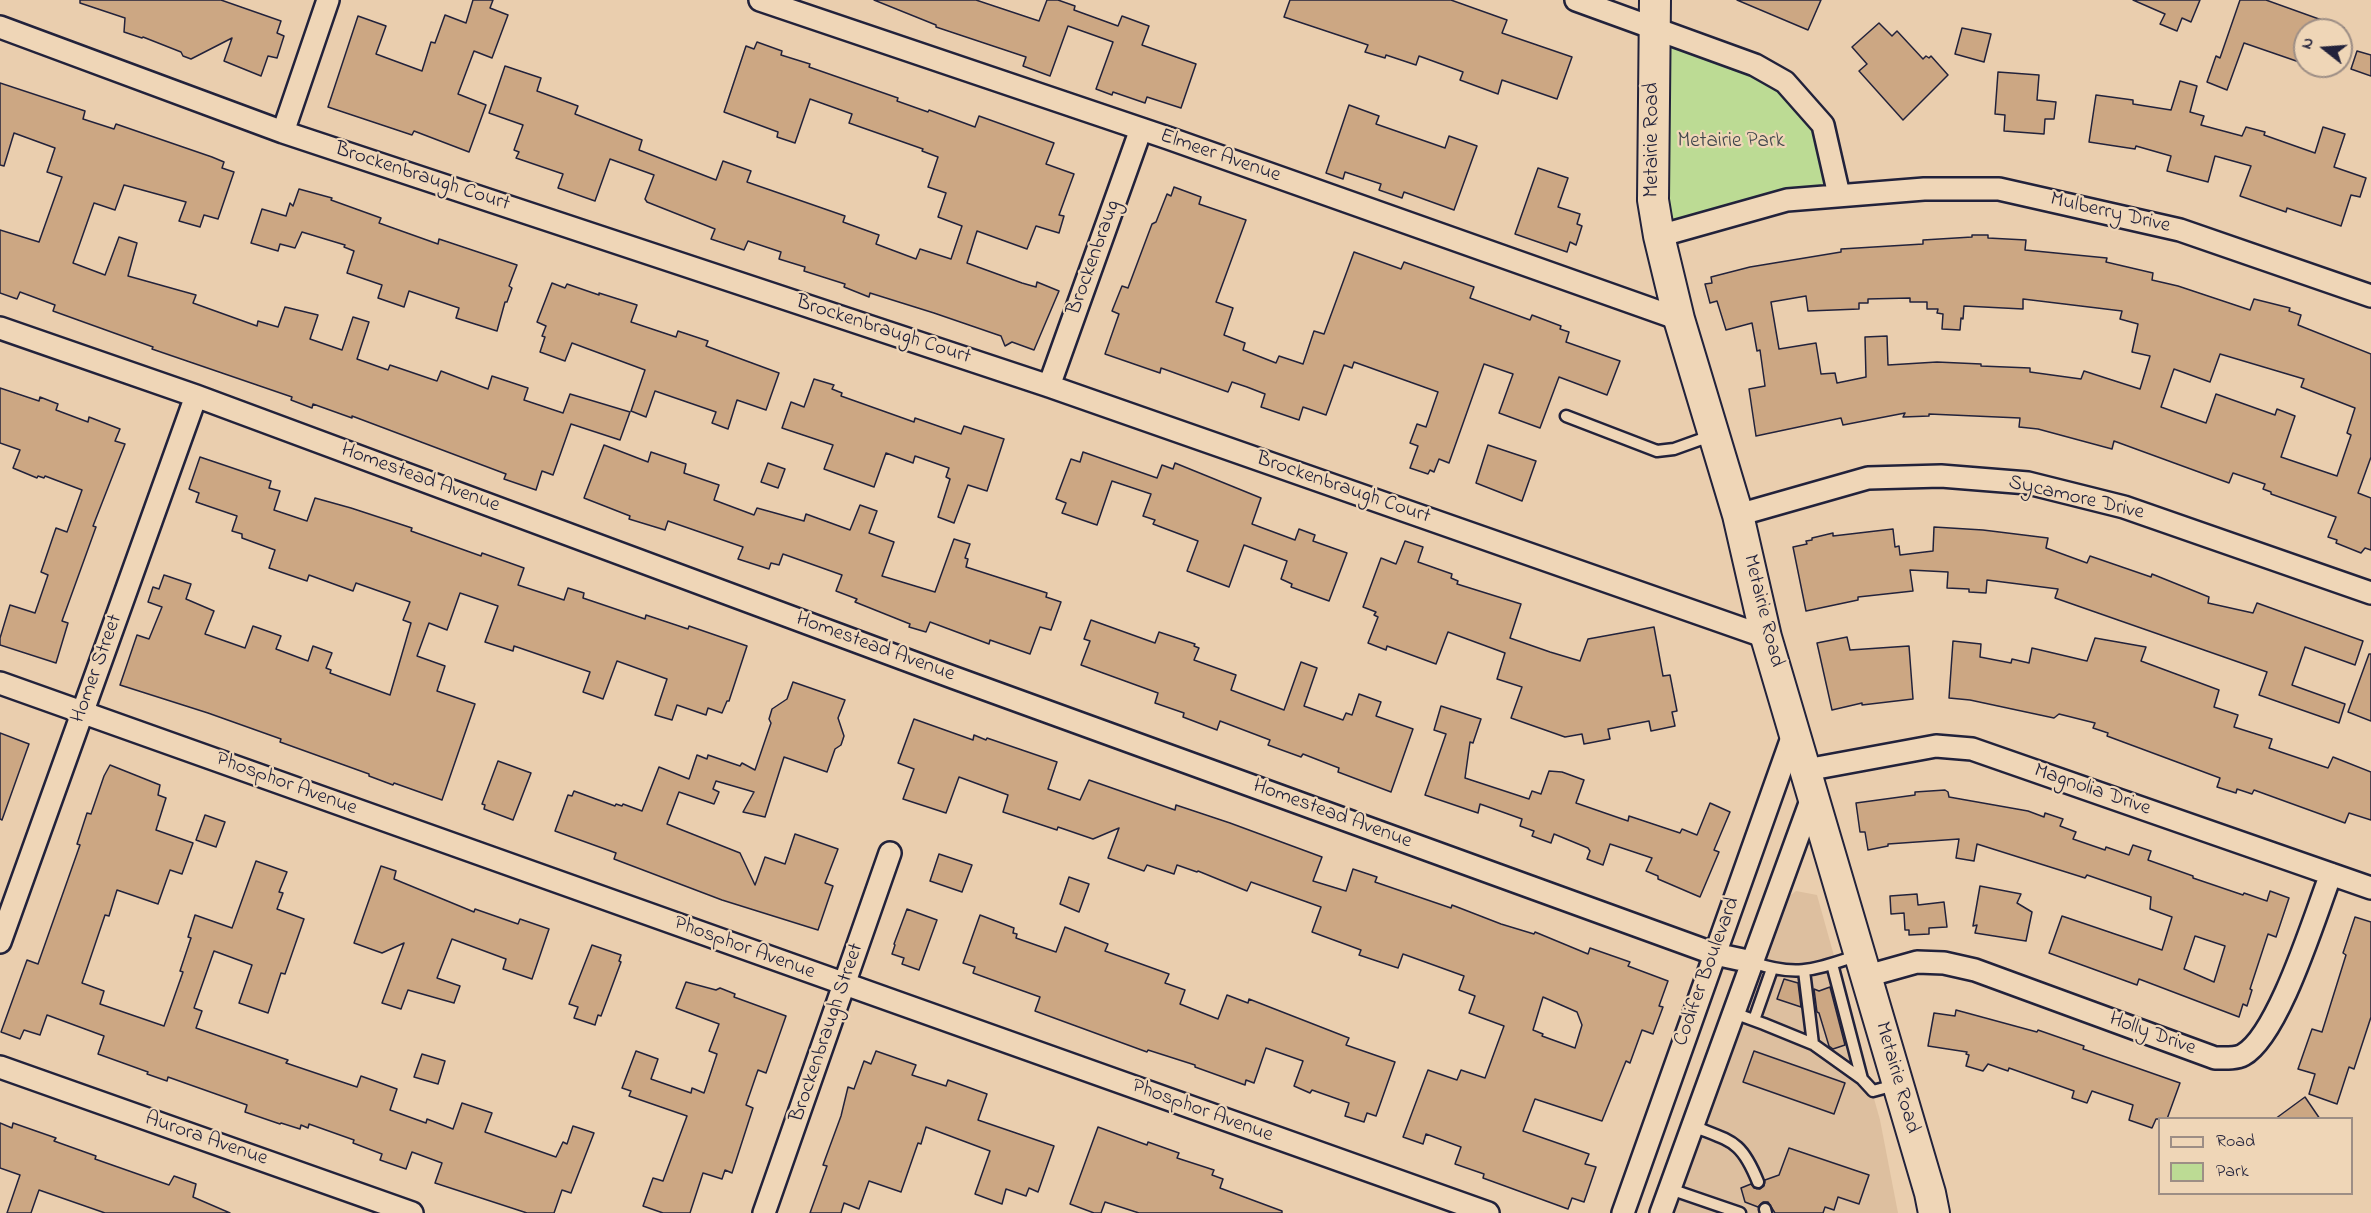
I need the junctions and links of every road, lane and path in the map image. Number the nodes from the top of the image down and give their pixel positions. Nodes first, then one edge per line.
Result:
1 (328, 0) edge
2 (760, 0) edge
3 (1576, 0) edge
4 (1655, 14) edge
5 (0, 27) edge
6 (1141, 129) junction
7 (283, 132) junction
8 (1839, 195) junction
9 (1659, 236) junction
10 (2371, 297) edge
11 (1679, 319) junction
12 (0, 328) edge
13 (1049, 386) junction
14 (196, 396) junction
15 (1566, 416) dead end
16 (1714, 435) junction
17 (1738, 515) junction
18 (2371, 593) edge
19 (1766, 637) junction
20 (0, 683) edge
21 (83, 713) junction
22 (1794, 732) junction
23 (1809, 783) junction
24 (890, 853) dead end
25 (2331, 874) junction
26 (2371, 888) edge
27 (0, 942) edge
28 (1715, 954) junction
29 (1832, 964) junction
30 (1762, 966) junction
31 (1863, 966) junction
32 (1804, 971) junction
33 (845, 985) junction
34 (1734, 1013) junction
35 (1754, 1020) junction
36 (1813, 1044) junction
37 (0, 1067) edge
38 (1862, 1079) junction
39 (1898, 1084) junction
40 (1693, 1126) junction
41 (1758, 1182) dead end
42 (1670, 1189) junction
43 (412, 1213) edge
44 (764, 1213) edge
45 (1488, 1213) edge
46 (1623, 1213) edge
47 (1661, 1213) edge
48 (1740, 1213) edge
49 (1934, 1213) edge

1 - 7 street
2 - 6 street, Elmeer Avenue
3 - 4 street
4 - 8 street
4 - 9 main road, Metairie Road
5 - 7 street, Brockenbraugh Court
6 - 11 street, Elmeer Avenue
6 - 13 street, Brockenbraug
7 - 13 street, Brockenbraugh Court
8 - 9 street, Mulberry Drive
8 - 10 street, Mulberry Drive
9 - 11 main road, Metairie Road
11 - 16 main road, Metairie Road
12 - 14 street, Homestead Avenue
13 - 19 street, Brockenbraugh Court
14 - 21 street, Homer Street
14 - 28 street, Homestead Avenue
15 - 16 lane
16 - 17 main road, Metairie Road
17 - 18 street, Sycamore Drive
17 - 19 main road, Metairie Road
19 - 22 main road, Metairie Road
20 - 21 street, Phosphor Avenue
21 - 27 street, Homer Street
21 - 33 street, Phosphor Avenue
22 - 23 main road, Metairie Road
22 - 28 street, Codifer Boulevard
23 - 25 street, Magnolia Drive
23 - 30 street, Codifer Boulevard
23 - 31 main road, Metairie Road
24 - 33 street, Brockenbraugh Street
25 - 26 street, Magnolia Drive
25 - 31 street, Holly Drive
28 - 30 street, Homestead Avenue
28 - 46 street, Codifer Boulevard
29 - 31 lane
29 - 32 lane
29 - 38 lane
30 - 32 lane
30 - 34 street, Codifer Boulevard
30 - 35 lane
31 - 39 main road, Metairie Road
32 - 36 lane
33 - 44 street, Brockenbraugh Street
33 - 45 street, Phosphor Avenue
34 - 35 lane
34 - 40 street, Codifer Boulevard
35 - 36 lane
36 - 38 lane
37 - 43 street, Aurora Avenue
38 - 39 lane
39 - 49 main road, Metairie Road
40 - 41 lane
40 - 42 street, Codifer Boulevard
42 - 47 street, Codifer Boulevard
42 - 48 lane

